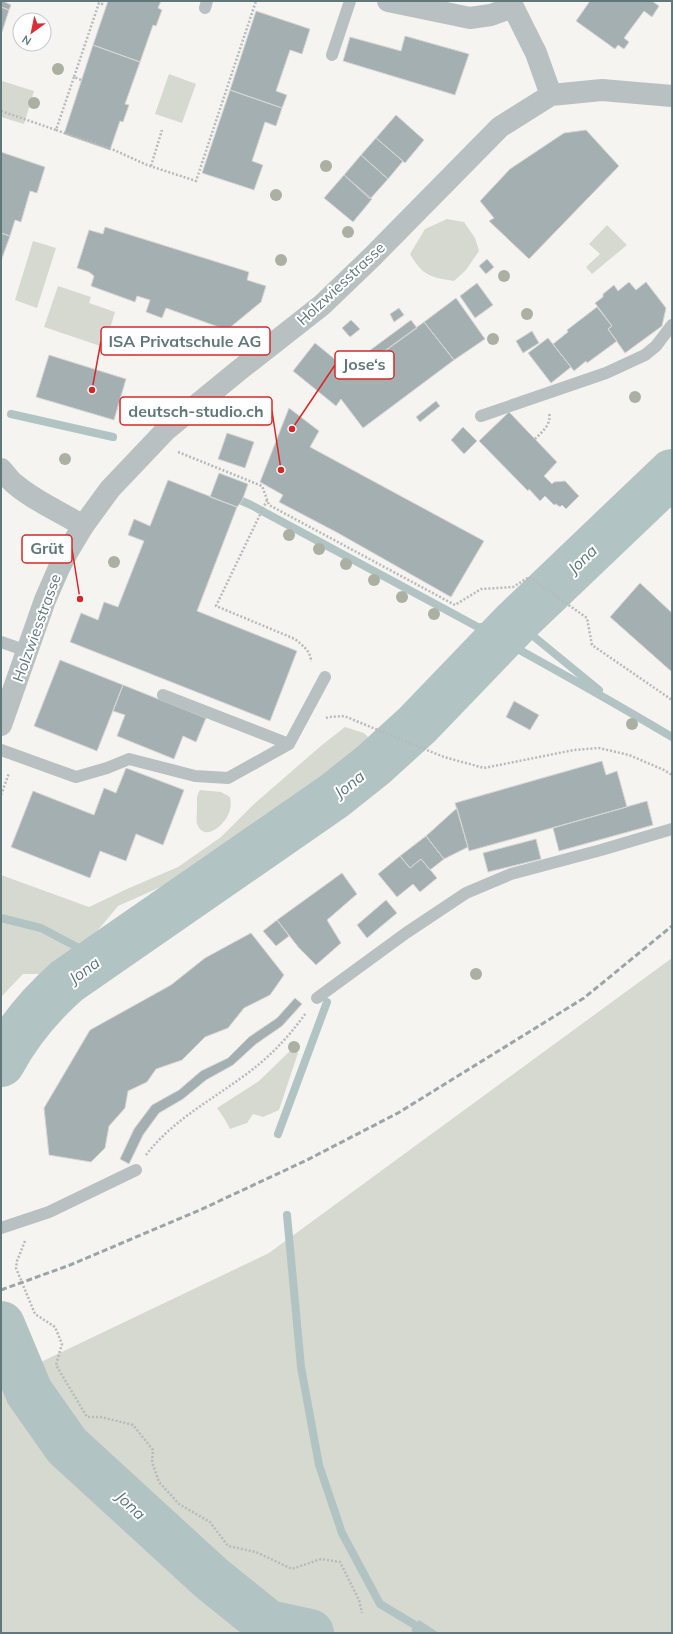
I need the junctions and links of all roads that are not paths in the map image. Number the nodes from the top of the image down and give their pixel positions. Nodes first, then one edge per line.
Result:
1 (350, 1) edge
2 (388, 1) edge
3 (518, 4) edge
4 (332, 55) dead end
5 (551, 95) junction
6 (672, 96) edge
7 (672, 325) edge
8 (481, 416) dead end
9 (1, 469) edge
10 (83, 526) junction
11 (1, 642) edge
12 (27, 651) junction
13 (325, 677) dead end
14 (163, 695) dead end
15 (1, 725) edge
16 (289, 744) junction
17 (1, 750) edge
18 (672, 829) edge
19 (317, 998) road end
20 (136, 1170) road end
21 (1, 1228) edge

1 - 4 lane
2 - 3 street
3 - 5 street
5 - 6 street
5 - 10 street, Holzwiesstrasse
7 - 8 lane
9 - 10 street
10 - 12 street, Holzwiesstrasse
11 - 12 lane
12 - 15 street, Holzwiesstrasse
13 - 16 lane
14 - 16 lane
16 - 17 lane
18 - 19 lane
20 - 21 lane

